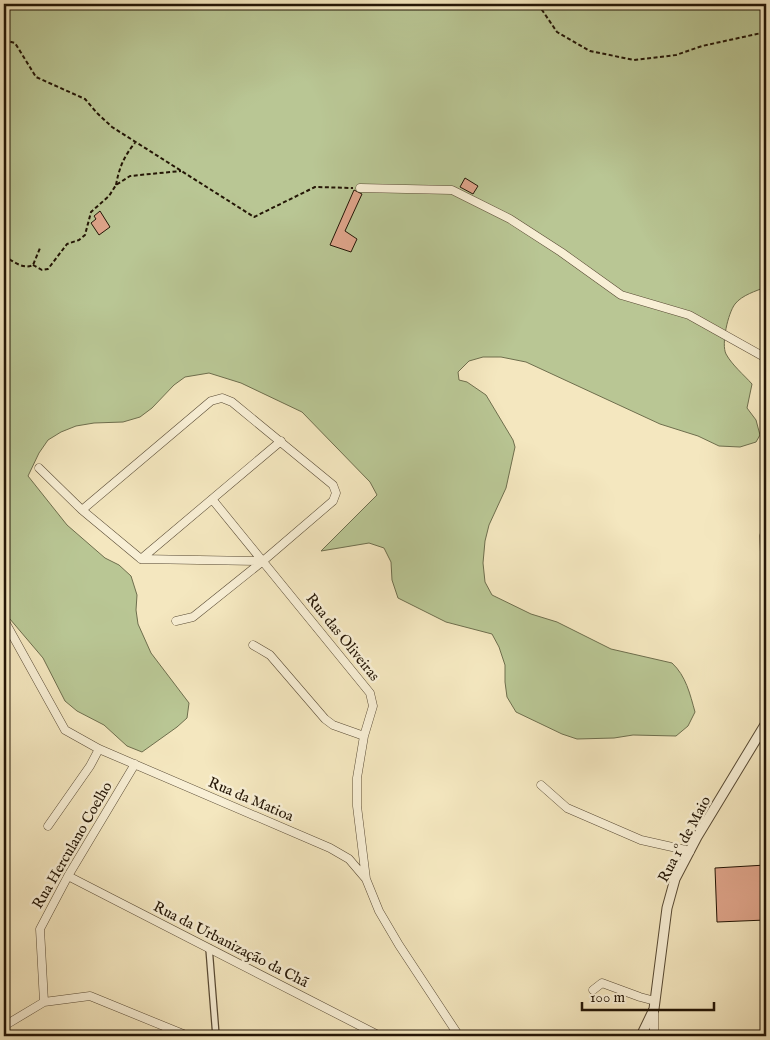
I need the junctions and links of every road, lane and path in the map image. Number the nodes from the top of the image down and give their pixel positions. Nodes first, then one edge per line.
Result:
1 (538, 4) edge
2 (766, 32) edge
3 (4, 40) edge
4 (136, 142) junction
5 (182, 170) junction
6 (116, 185) junction
7 (360, 188) joint
8 (40, 248) dead end
9 (4, 256) edge
10 (33, 265) junction
11 (766, 358) edge
12 (281, 441) junction
13 (39, 468) dead end
14 (212, 499) junction
15 (82, 510) junction
16 (766, 531) edge
17 (140, 559) junction
18 (263, 561) junction
19 (766, 567) edge
20 (4, 620) edge
21 (176, 621) dead end
22 (253, 645) dead end
23 (766, 723) edge
24 (364, 736) junction
25 (99, 749) junction
26 (135, 764) junction
27 (541, 785) dead end
28 (48, 826) dead end
29 (690, 851) junction
30 (68, 876) junction
31 (366, 880) junction
32 (209, 948) junction
33 (593, 990) dead end
34 (44, 1002) junction
35 (655, 1005) junction
36 (4, 1026) edge
37 (188, 1036) edge
38 (216, 1036) edge
39 (380, 1036) edge
40 (459, 1036) edge
41 (641, 1036) edge
42 (654, 1036) edge

1 - 2 path
3 - 4 path
4 - 5 path
4 - 6 path
5 - 6 path
5 - 7 path
6 - 10 path
7 - 11 street
8 - 10 path
9 - 10 path
12 - 14 street
12 - 15 street
12 - 18 street
13 - 15 street
14 - 17 street
14 - 18 street, Rua das Oliveiras
15 - 17 street
16 - 19 street
17 - 18 street
18 - 21 street
18 - 24 street, Rua das Oliveiras
20 - 25 street, Rua da Matioa
22 - 24 street
23 - 29 street, Rua 1º de Maio
24 - 31 street, Rua das Oliveiras
25 - 26 street, Rua da Matioa
25 - 28 street
26 - 30 street, Rua Herculano Coelho
26 - 31 street, Rua da Matioa
27 - 29 street
29 - 35 street, Rua 1º de Maio
30 - 32 street, Rua da Urbanização da Chã
30 - 34 street, Rua Herculano Coelho
31 - 40 street, Rua da Matioa
32 - 38 street
32 - 39 street, Rua da Urbanização da Chã
33 - 35 street
34 - 36 street
34 - 37 street
35 - 41 street, Rua 1º de Maio
35 - 42 street

